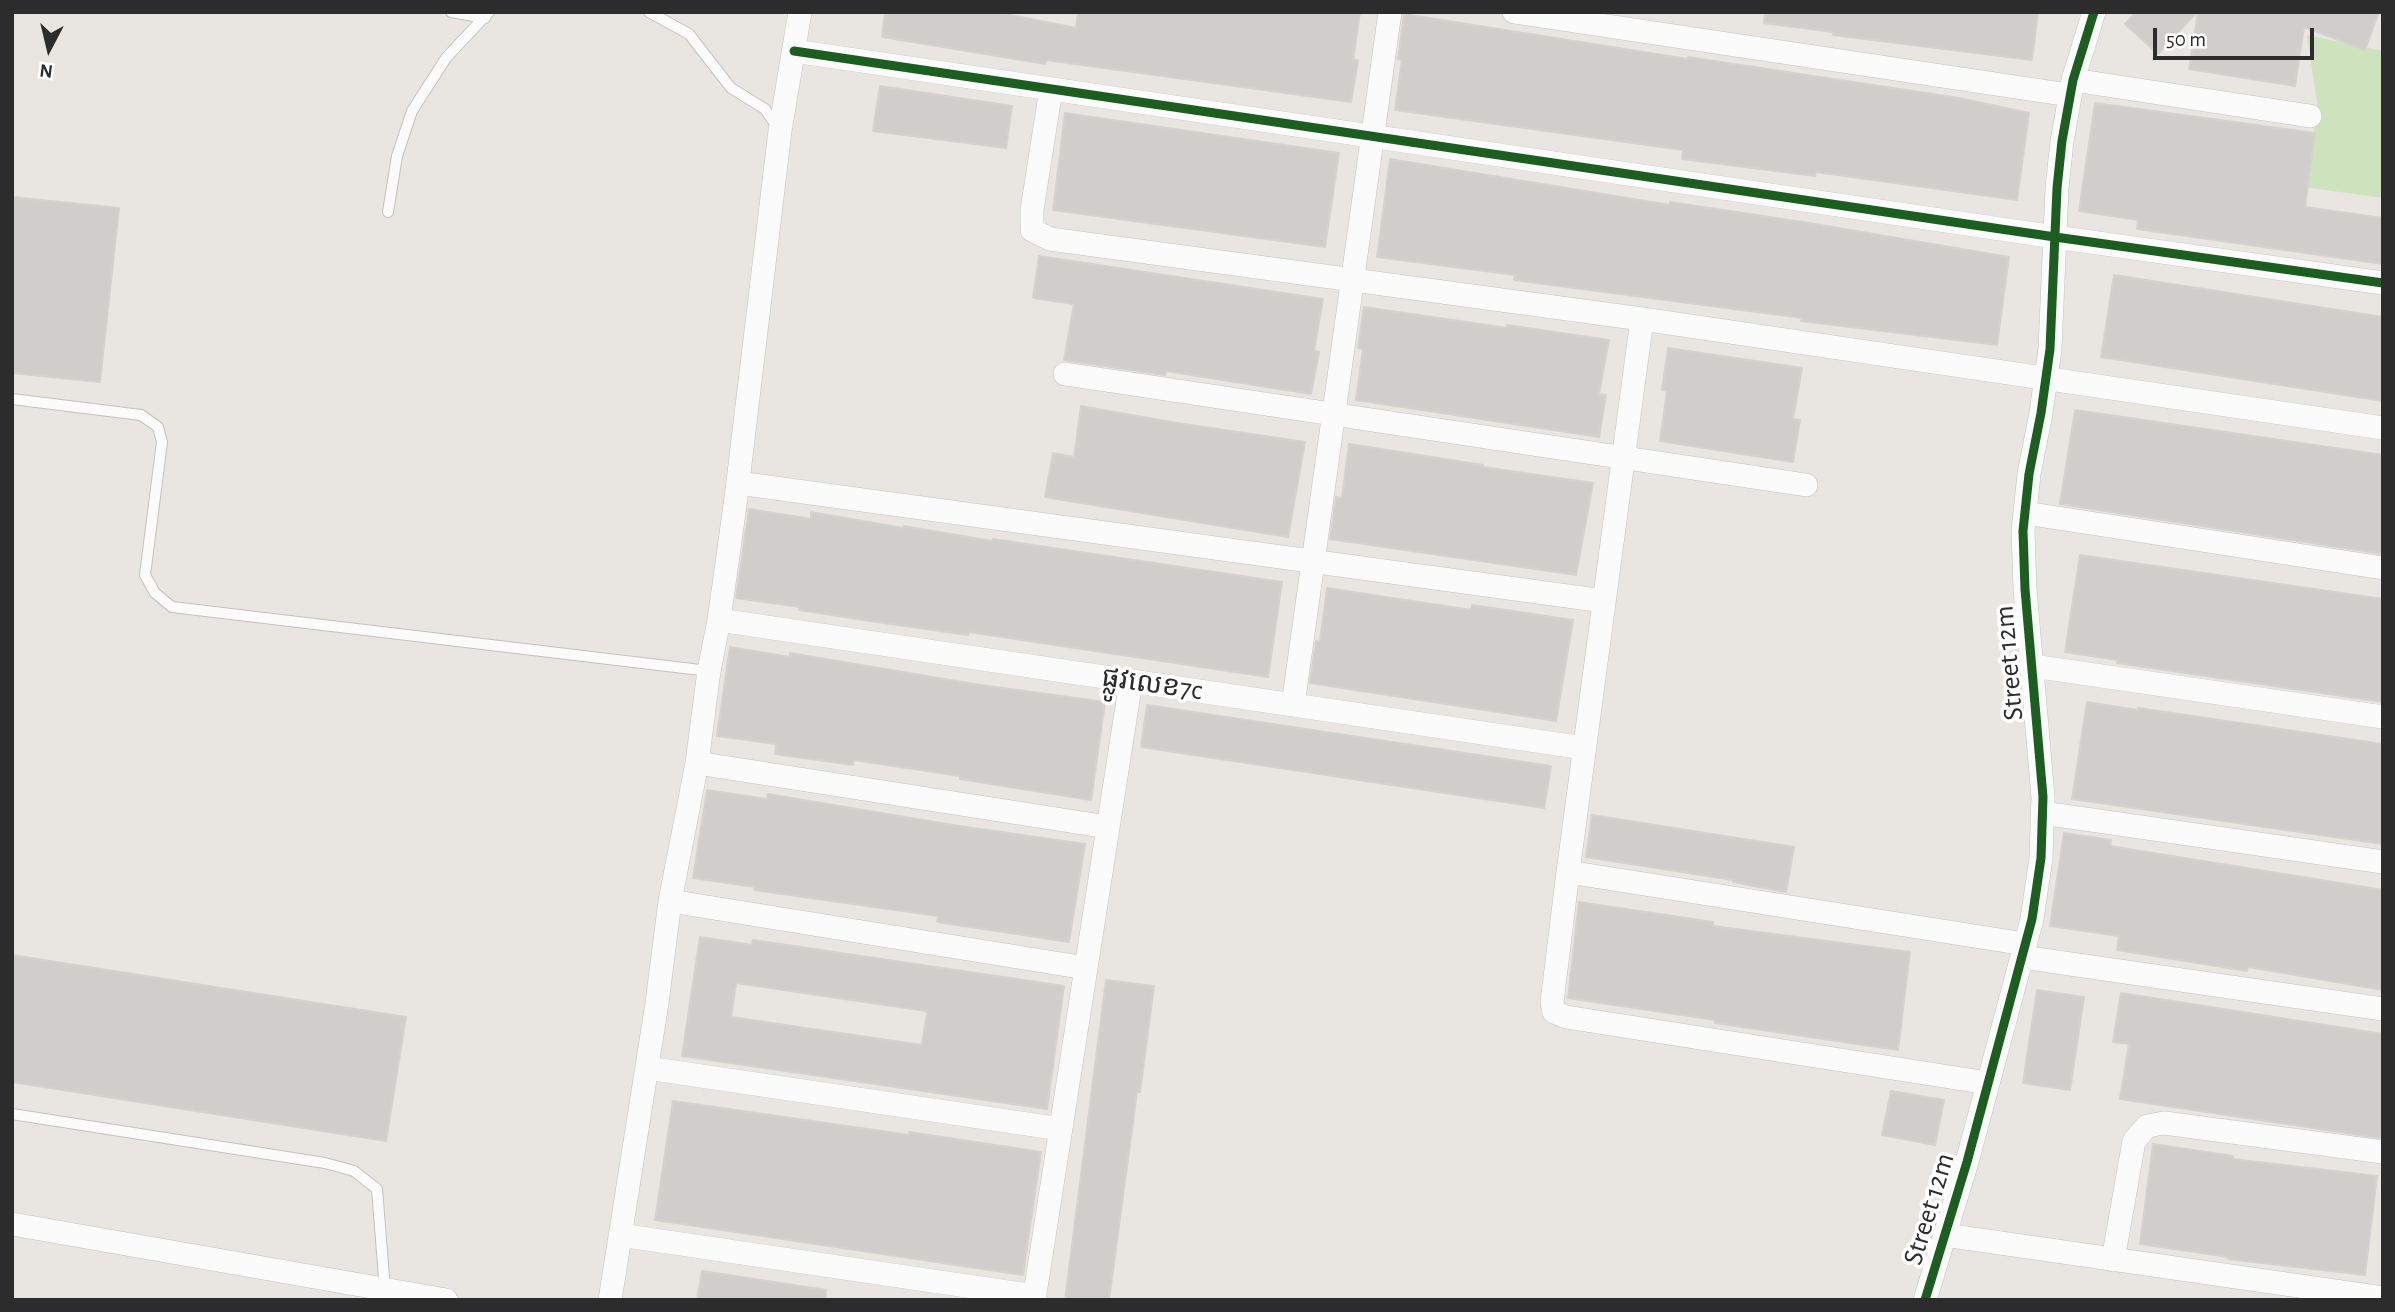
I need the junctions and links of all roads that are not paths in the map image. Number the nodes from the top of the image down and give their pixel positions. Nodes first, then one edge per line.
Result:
1 (451, 12) edge
2 (649, 12) edge
3 (800, 12) edge
4 (1390, 12) edge
5 (1514, 12) edge
6 (2094, 12) edge
7 (487, 15) edge
8 (794, 51) junction
9 (2071, 88) junction
10 (1051, 89) junction
11 (2311, 116) dead end
12 (780, 131) junction
13 (1372, 136) junction
14 (388, 212) dead end
15 (2055, 237) junction
16 (1352, 280) junction
17 (2383, 283) edge
18 (1642, 319) junction
19 (1065, 374) dead end
20 (2046, 380) junction
21 (12, 399) edge
22 (1333, 414) junction
23 (2383, 428) edge
24 (1623, 458) junction
25 (738, 483) junction
26 (1806, 485) dead end
27 (2025, 513) junction
28 (1313, 561) junction
29 (2383, 568) edge
30 (1604, 601) junction
31 (719, 620) junction
32 (2033, 666) junction
33 (709, 671) junction
34 (1131, 681) junction
35 (1293, 705) junction
36 (2383, 717) edge
37 (1584, 748) junction
38 (697, 763) junction
39 (2043, 813) junction
40 (1108, 827) junction
41 (2383, 863) edge
42 (1567, 872) junction
43 (670, 901) junction
44 (2023, 950) junction
45 (1086, 968) junction
46 (2383, 1009) edge
47 (647, 1068) junction
48 (1988, 1083) junction
49 (12, 1114) edge
50 (1061, 1129) junction
51 (2383, 1152) edge
52 (12, 1224) edge
53 (620, 1235) junction
54 (1945, 1235) junction
55 (2113, 1260) junction
56 (385, 1290) junction
57 (1034, 1298) edge
58 (2383, 1298) edge
59 (446, 1300) edge
60 (610, 1300) edge
61 (1925, 1300) edge

1 - 7 lane
2 - 12 lane
3 - 8 street
4 - 13 street
5 - 9 street
6 - 9 street, Street 12m
7 - 14 lane
8 - 10 street
8 - 12 street
9 - 11 street
9 - 15 street, Street 12m
10 - 13 street
10 - 16 street
12 - 25 street
13 - 15 street
13 - 16 street
15 - 17 street
15 - 20 street, Street 12m
16 - 18 street
16 - 22 street
18 - 20 street
18 - 24 street
19 - 22 street
20 - 23 street
20 - 27 street, Street 12m
21 - 33 lane
22 - 24 street
22 - 28 street
24 - 26 street
24 - 30 street
25 - 28 street
25 - 31 street
27 - 29 street
27 - 32 street, Street 12m
28 - 30 street
28 - 35 street
30 - 37 street
31 - 33 street
31 - 34 street, ផ្លូវលេខ7c
32 - 36 street
32 - 39 street, Street 12m
33 - 38 street
34 - 35 street, ផ្លូវលេខ7c
34 - 40 street
35 - 37 street, ផ្លូវលេខ7c
37 - 42 street
38 - 40 street
38 - 43 street
39 - 41 street
39 - 44 street, Street 12m
40 - 45 street
42 - 44 street
42 - 48 street
43 - 45 street
43 - 47 street
44 - 46 street
44 - 48 street, Street 12m
45 - 50 street
47 - 50 street
47 - 53 street
48 - 54 street, Street 12m
49 - 56 lane
50 - 57 street
51 - 55 street
52 - 56 street
53 - 57 street
53 - 60 street
54 - 55 street
54 - 61 street, Street 12m
55 - 58 street
56 - 59 street

